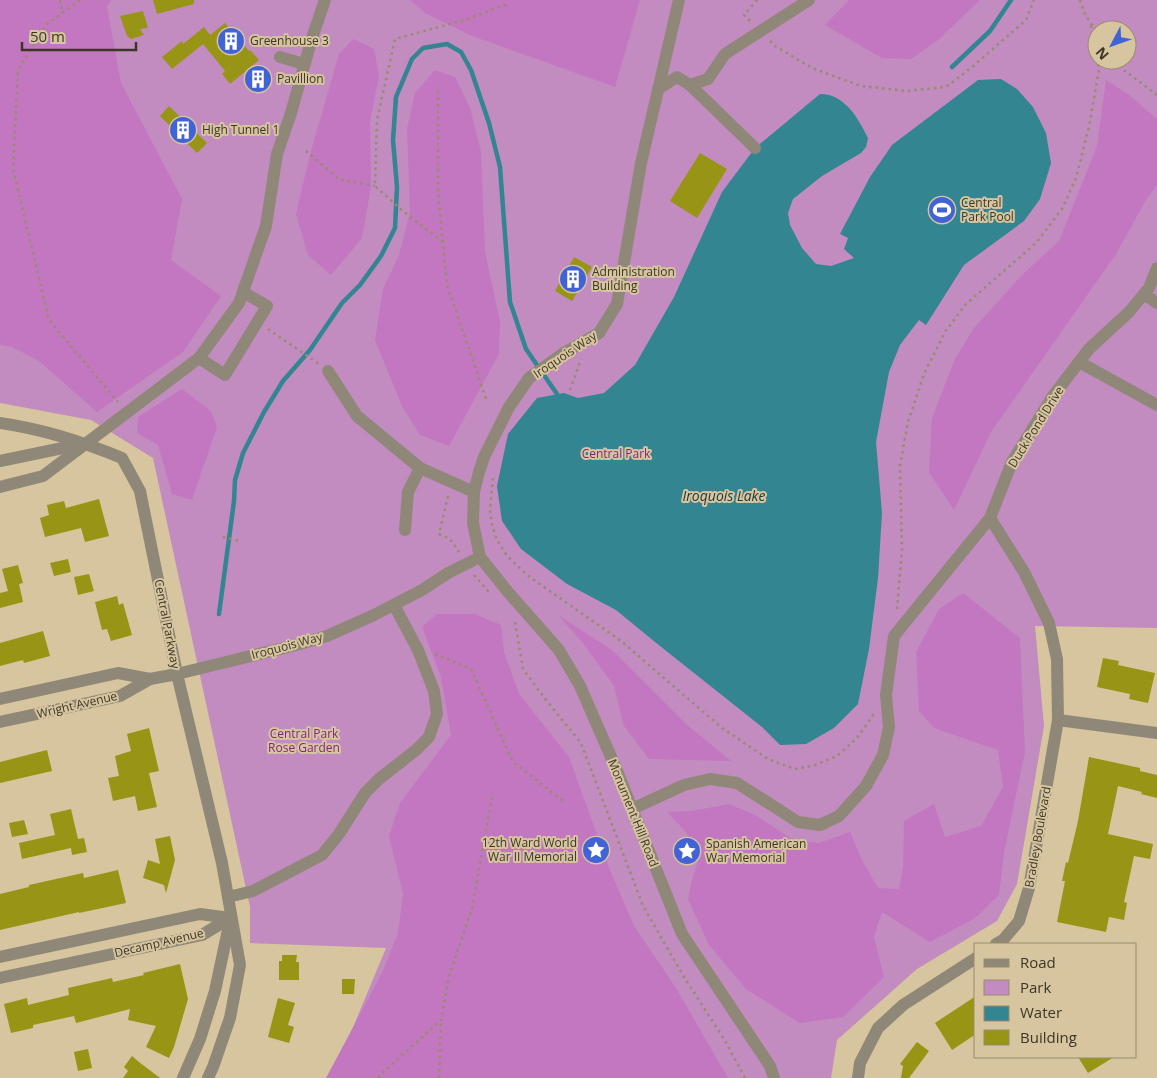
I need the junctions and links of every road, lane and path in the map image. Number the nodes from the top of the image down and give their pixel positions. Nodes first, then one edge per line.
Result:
1 (60, 0) edge
2 (80, 0) edge
3 (325, 0) edge
4 (679, 0) edge
5 (757, 0) edge
6 (809, 0) edge
7 (1034, 0) edge
8 (1080, 0) edge
9 (509, 3) dead end
10 (62, 14) junction
11 (1089, 20) edge
12 (761, 31) junction
13 (280, 56) dead end
14 (304, 64) junction
15 (1099, 70) edge
16 (1124, 70) edge
17 (690, 85) junction
18 (658, 89) junction
19 (438, 91) dead end
20 (1157, 94) edge
21 (755, 148) dead end
22 (306, 152) dead end
23 (375, 186) junction
24 (443, 242) junction
25 (1157, 268) edge
26 (243, 292) junction
27 (1144, 294) junction
28 (1157, 303) edge
29 (258, 322) junction
30 (587, 340) junction
31 (199, 358) junction
32 (313, 360) dead end
33 (1079, 362) junction
34 (328, 371) dead end
35 (570, 390) dead end
36 (486, 400) dead end
37 (119, 403) dead end
38 (1157, 405) edge
39 (0, 423) edge
40 (86, 444) junction
41 (0, 461) edge
42 (420, 468) junction
43 (493, 471) dead end
44 (452, 482) junction
45 (0, 487) edge
46 (474, 492) junction
47 (990, 518) junction
48 (405, 530) dead end
49 (223, 537) dead end
50 (239, 541) dead end
51 (480, 556) junction
52 (467, 563) junction
53 (493, 596) dead end
54 (394, 605) junction
55 (898, 609) dead end
56 (511, 616) dead end
57 (432, 653) dead end
58 (177, 674) junction
59 (150, 679) junction
60 (886, 695) junction
61 (0, 699) edge
62 (1058, 720) junction
63 (0, 722) edge
64 (1157, 733) edge
65 (494, 793) dead end
66 (566, 803) dead end
67 (632, 809) junction
68 (228, 897) junction
69 (230, 918) junction
70 (998, 943) edge
71 (50, 947) junction
72 (0, 957) edge
73 (974, 959) edge
74 (54, 967) junction
75 (0, 978) edge
76 (441, 1020) junction
77 (186, 1077) edge
78 (208, 1078) edge
79 (379, 1078) edge
80 (439, 1078) edge
81 (745, 1078) edge
82 (774, 1078) edge
83 (858, 1078) edge

1 - 10 path
2 - 10 path
3 - 14 street
4 - 18 street, Iroquois Way
5 - 12 path
6 - 12 street
7 - 12 path
8 - 11 path
9 - 23 path
10 - 37 path
12 - 17 street
13 - 14 street
14 - 26 street
15 - 55 path
16 - 20 path
17 - 18 street
17 - 21 street
18 - 30 street, Iroquois Way
19 - 24 path
22 - 23 path
23 - 24 path
24 - 36 path
25 - 27 street, Duck Pond Drive
26 - 29 street
26 - 31 street
27 - 28 street
27 - 33 street, Duck Pond Drive
29 - 31 street
29 - 32 path
30 - 35 path
30 - 46 street, Iroquois Way
31 - 40 street
33 - 38 street
33 - 47 street, Duck Pond Drive
34 - 42 street
39 - 40 street, Central Parkway
40 - 41 street
40 - 45 street
40 - 58 street, Central Parkway
42 - 44 street
42 - 48 street
43 - 60 path
44 - 46 street
44 - 52 path
46 - 51 street, Iroquois Way
47 - 60 street, Duck Pond Drive
47 - 62 street
49 - 50 path
51 - 52 street, Iroquois Way
51 - 67 street, Monument Hill Road
52 - 53 path
52 - 54 street, Iroquois Way
54 - 58 street, Iroquois Way
54 - 68 street
56 - 81 path
57 - 66 path
58 - 59 street, Wright Avenue
58 - 68 street, Central Parkway
59 - 61 street, Wright Avenue
59 - 63 street, Wright Avenue
60 - 67 street, Duck Pond Drive
62 - 64 street
62 - 70 street, Bradley Boulevard
65 - 76 path
67 - 82 street, Monument Hill Road
68 - 69 street, Central Parkway
69 - 71 street, Decamp Avenue
69 - 74 street, Decamp Avenue
69 - 77 street, Central Parkway
69 - 78 street, Central Parkway
71 - 72 street, Decamp Avenue
71 - 74 street
73 - 83 street
74 - 75 street, Decamp Avenue
76 - 79 path
76 - 80 path

